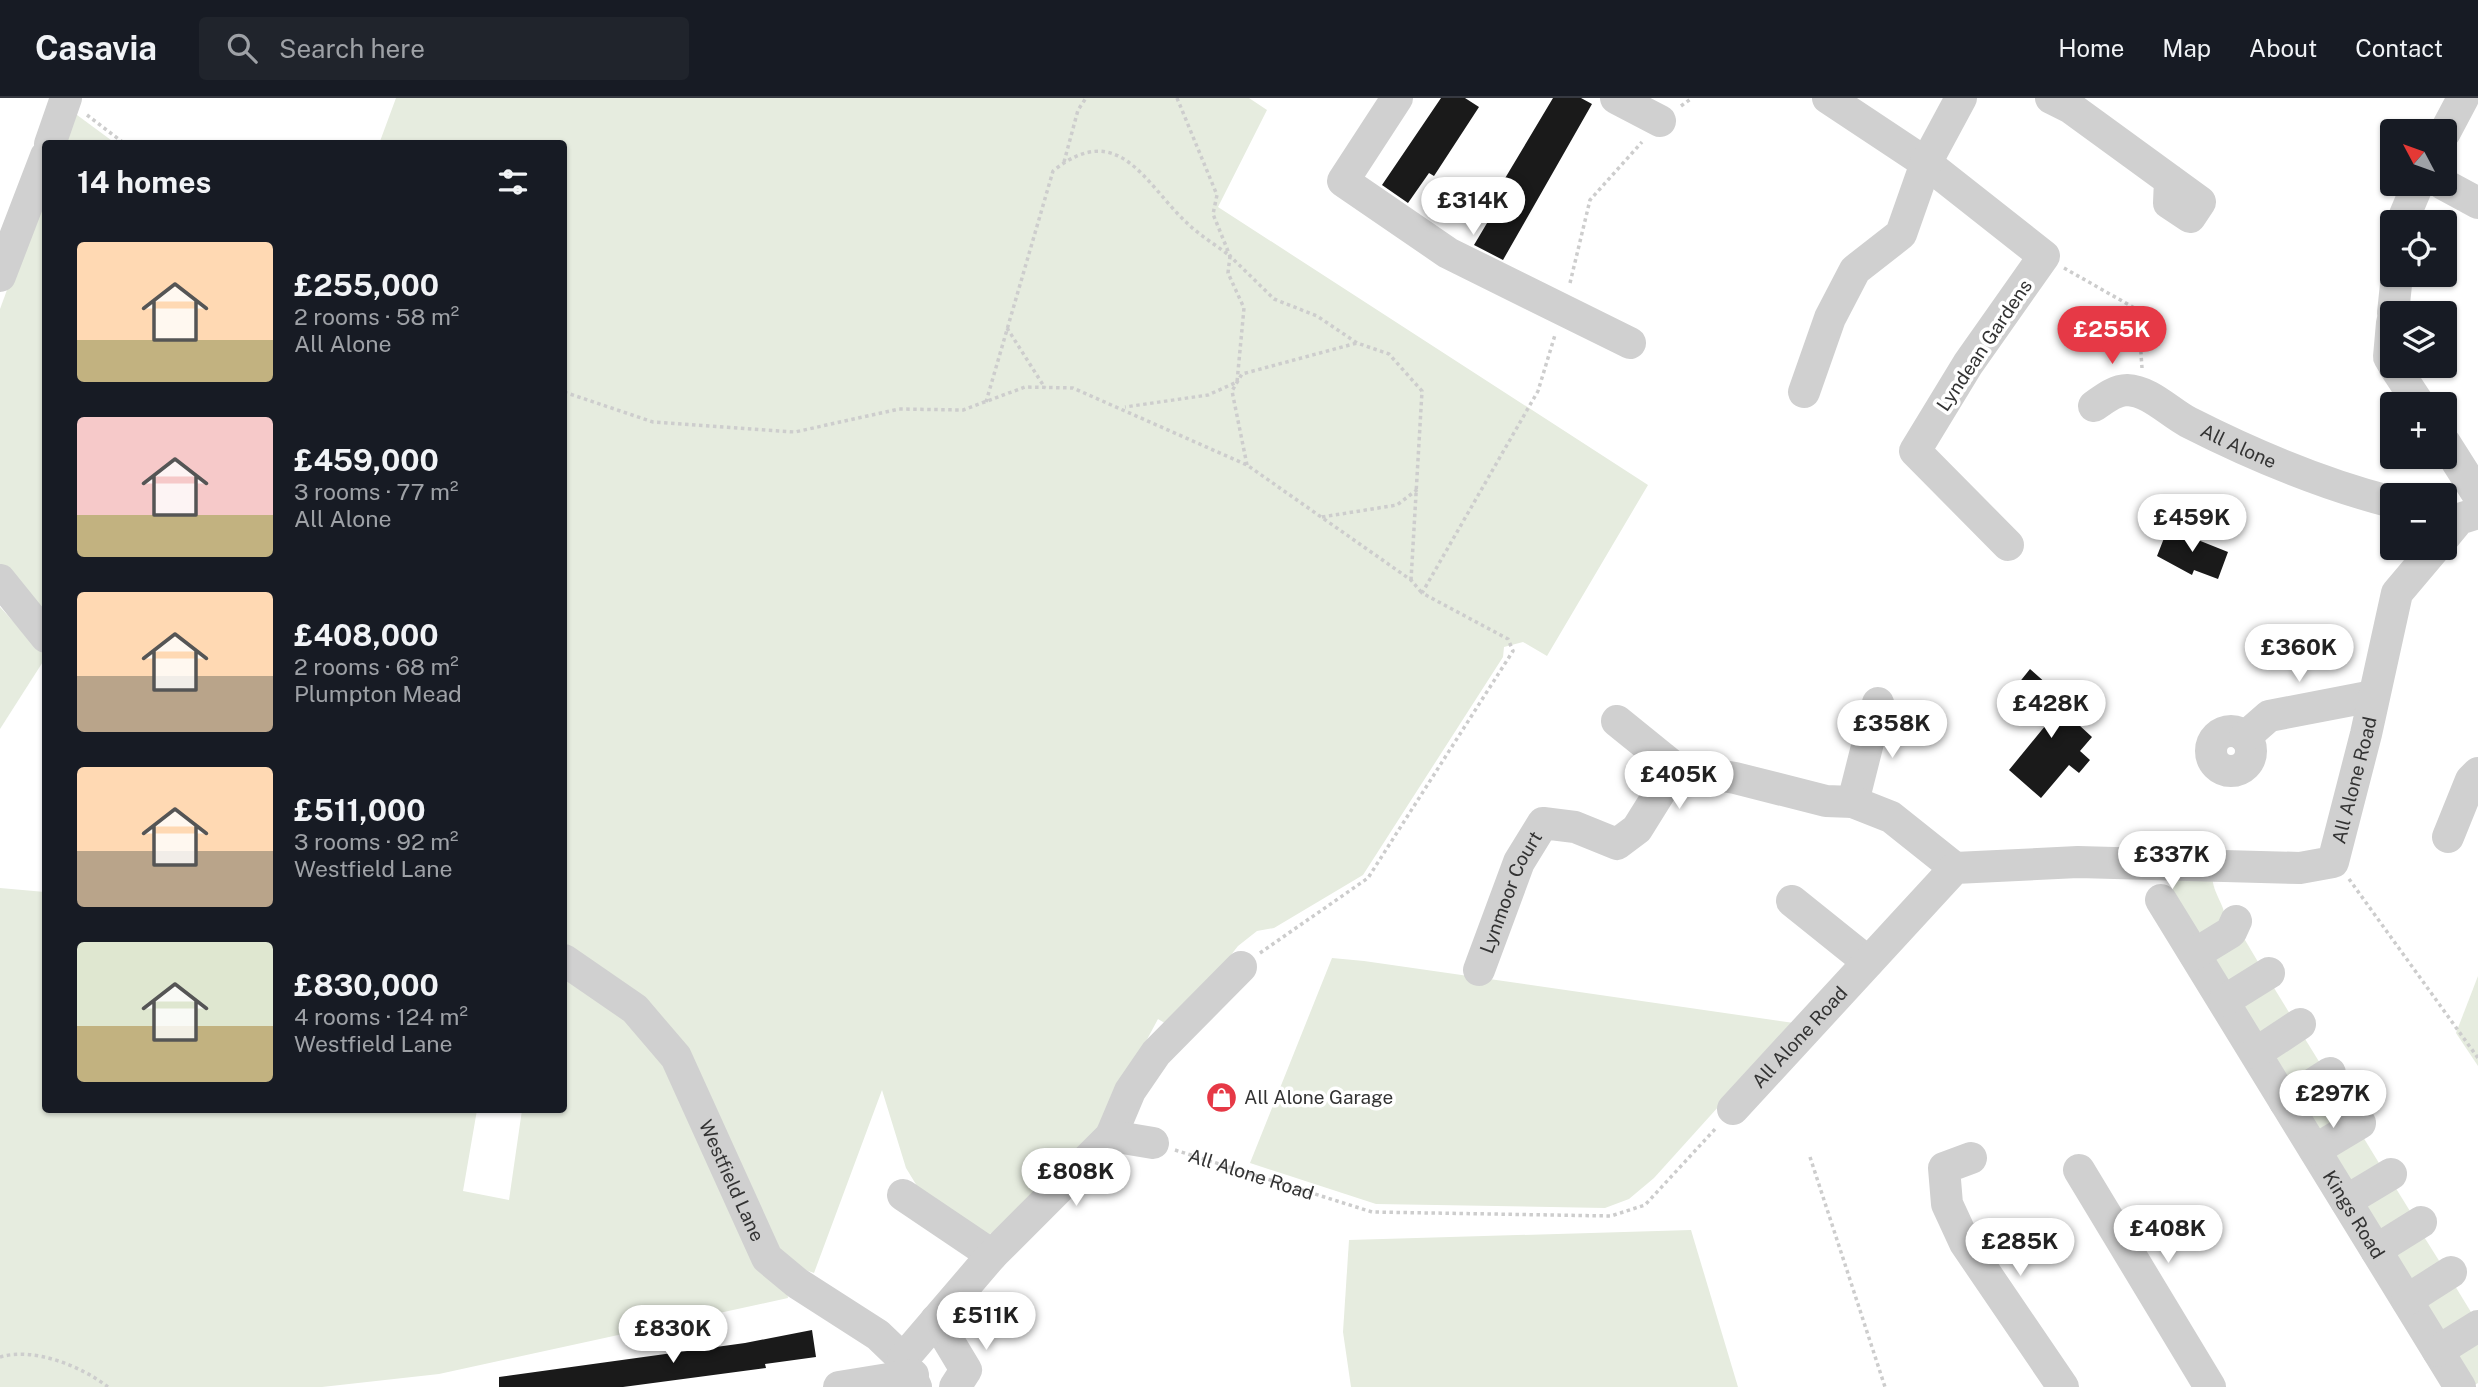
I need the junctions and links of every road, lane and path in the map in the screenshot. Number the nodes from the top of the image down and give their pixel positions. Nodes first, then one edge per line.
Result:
1 (1086, 98) edge
2 (1177, 98) edge
3 (1397, 98) edge
4 (1616, 98) edge
5 (1692, 98) edge
6 (1828, 98) edge
7 (1961, 98) edge
8 (2051, 98) edge
9 (2463, 98) edge
10 (66, 99) edge
11 (2452, 119) edge
12 (1660, 121) junction
13 (51, 140) edge
14 (120, 140) edge
15 (1064, 162) junction
16 (1926, 163) junction
17 (42, 166) edge
18 (2457, 192) edge
19 (2200, 202) dead end
20 (2478, 203) edge
21 (1230, 256) junction
22 (2044, 256) junction
23 (0, 276) edge
24 (1563, 310) junction
25 (1007, 328) junction
26 (1357, 343) junction
27 (1630, 343) dead end
28 (1237, 382) junction
29 (1045, 388) junction
30 (1804, 392) dead end
31 (567, 393) edge
32 (2143, 393) junction
33 (986, 402) junction
34 (2094, 405) dead end
35 (1123, 408) junction
36 (1247, 465) junction
37 (2451, 469) edge
38 (1418, 489) junction
39 (2380, 499) edge
40 (2461, 515) edge
41 (1321, 517) junction
42 (2007, 545) dead end
43 (2425, 560) edge
44 (0, 580) edge
45 (1411, 580) junction
46 (1422, 593) junction
47 (42, 632) edge
48 (2374, 696) junction
49 (1878, 703) dead end
50 (1617, 721) dead end
51 (2245, 737) dead end
52 (1675, 768) junction
53 (2478, 773) edge
54 (1853, 802) junction
55 (2448, 837) dead end
56 (2333, 862) junction
57 (1955, 868) junction
58 (2161, 900) dead end
59 (1792, 901) dead end
60 (2236, 920) dead end
61 (2195, 954) junction
62 (567, 962) edge
63 (1868, 962) junction
64 (1241, 967) joint
65 (1479, 970) dead end
66 (2269, 973) dead end
67 (2224, 1001) junction
68 (2300, 1024) dead end
69 (2256, 1053) junction
70 (2478, 1058) edge
71 (2330, 1073) dead end
72 (2285, 1102) junction
73 (1733, 1109) joint
74 (2360, 1123) dead end
75 (1111, 1136) junction
76 (1153, 1143) joint
77 (2315, 1150) junction
78 (1810, 1157) dead end
79 (1971, 1158) dead end
80 (2079, 1170) dead end
81 (2391, 1174) dead end
82 (902, 1195) dead end
83 (2346, 1201) junction
84 (2421, 1223) dead end
85 (2376, 1250) junction
86 (992, 1255) junction
87 (2451, 1272) dead end
88 (2407, 1300) junction
89 (936, 1320) junction
90 (2478, 1326) edge
91 (2438, 1350) junction
92 (0, 1357) edge
93 (911, 1374) edge
94 (2197, 1382) edge
95 (108, 1387) edge
96 (839, 1387) edge
97 (955, 1387) edge
98 (1885, 1387) edge
99 (2063, 1387) edge
100 (2460, 1387) edge

1 - 15 path
2 - 21 path
3 - 24 street
4 - 12 street
5 - 12 path
6 - 16 street
7 - 16 street
8 - 19 street
9 - 11 street
10 - 13 street
10 - 14 path
12 - 24 path
15 - 21 path
15 - 25 path
16 - 22 street
16 - 30 street
17 - 23 street
18 - 20 street
21 - 26 path
21 - 28 path
22 - 32 path
22 - 42 street, Lyndean Gardens
24 - 27 street
24 - 46 path
25 - 29 path
25 - 33 path
26 - 28 path
26 - 38 path
28 - 35 path
28 - 36 path
29 - 33 path
29 - 35 path
31 - 33 path
32 - 34 street
32 - 39 street, All Alone
35 - 36 path
36 - 41 path
37 - 40 street
38 - 41 path
38 - 45 path
41 - 45 path
43 - 48 street, All Alone Road
44 - 47 street
45 - 46 path
46 - 64 path
48 - 51 street
48 - 56 street, All Alone Road
49 - 54 street
50 - 52 street
52 - 54 street
52 - 65 street, Lynmoor Court
53 - 55 street
54 - 57 street
56 - 57 street, All Alone Road
56 - 70 path
57 - 63 street, All Alone Road
58 - 61 street, Kings Road
59 - 63 street
60 - 61 street
61 - 67 street, Kings Road
62 - 93 street, Westfield Lane
63 - 73 street, All Alone Road
64 - 75 street
66 - 67 street
67 - 69 street, Kings Road
68 - 69 street
69 - 72 street, Kings Road
71 - 72 street
72 - 77 street, Kings Road
73 - 76 path, All Alone Road
74 - 77 street
75 - 76 street
75 - 86 street
77 - 83 street, Kings Road
78 - 98 path
79 - 99 street
80 - 94 street
81 - 83 street
82 - 86 street
83 - 85 street, Kings Road
84 - 85 street
85 - 88 street, Kings Road
86 - 89 street
87 - 88 street
88 - 91 street, Kings Road
89 - 93 street
89 - 97 street
90 - 91 street
91 - 100 street, Kings Road
92 - 95 path
93 - 96 street

